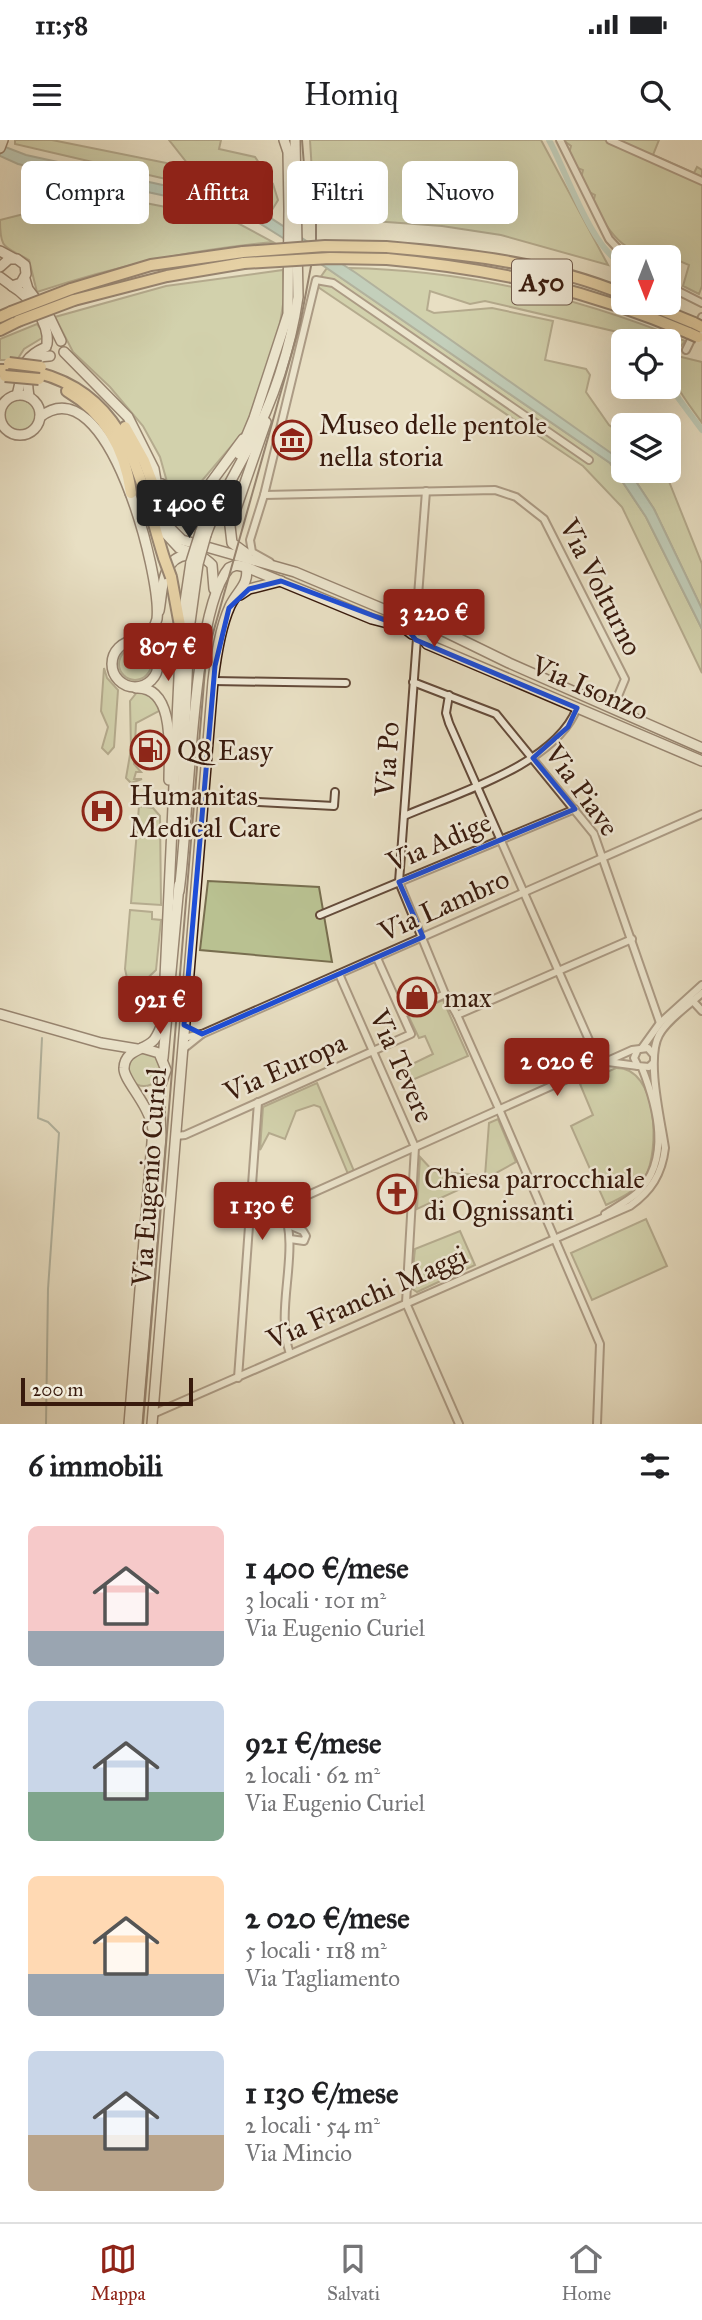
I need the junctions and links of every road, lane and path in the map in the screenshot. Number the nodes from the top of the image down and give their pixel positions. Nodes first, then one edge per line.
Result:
1 (3, 140) edge
2 (284, 140) edge
3 (295, 140) edge
4 (560, 140) edge
5 (610, 140) edge
6 (0, 148) edge
7 (289, 161) edge
8 (294, 161) edge
9 (702, 181) edge
10 (293, 224) edge
11 (615, 245) edge
12 (0, 251) edge
13 (387, 253) junction
14 (13, 258) junction
15 (0, 267) edge
16 (294, 273) junction
17 (0, 278) edge
18 (25, 279) junction
19 (7, 287) junction
20 (611, 290) edge
21 (681, 292) edge
22 (73, 295) junction
23 (702, 303) edge
24 (5, 314) edge
25 (669, 315) edge
26 (698, 329) edge
27 (0, 330) edge
28 (61, 341) junction
29 (48, 349) junction
30 (686, 350) dead end
31 (64, 352) junction
32 (3, 370) edge
33 (40, 373) junction
34 (276, 383) junction
35 (17, 395) junction
36 (29, 397) junction
37 (1, 407) edge
38 (40, 417) junction
39 (132, 424) junction
40 (247, 435) junction
41 (589, 460) dead end
42 (426, 491) junction
43 (131, 492) junction
44 (264, 495) junction
45 (199, 497) junction
46 (160, 505) junction
47 (164, 522) junction
48 (203, 534) junction
49 (234, 554) junction
50 (197, 559) junction
51 (241, 566) junction
52 (281, 568) junction
53 (295, 572) junction
54 (269, 576) junction
55 (281, 581) junction
56 (246, 583) junction
57 (233, 600) junction
58 (212, 608) junction
59 (157, 618) junction
60 (423, 621) junction
61 (207, 626) junction
62 (185, 630) junction
63 (417, 637) junction
64 (142, 642) junction
65 (184, 655) junction
66 (158, 662) junction
67 (213, 681) junction
68 (413, 682) junction
69 (346, 683) dead end
70 (136, 688) junction
71 (449, 695) junction
72 (577, 708) junction
73 (612, 708) junction
74 (702, 748) edge
75 (533, 758) junction
76 (702, 761) edge
77 (477, 784) junction
78 (335, 792) dead end
79 (203, 799) junction
80 (575, 808) junction
81 (702, 814) edge
82 (404, 816) junction
83 (169, 826) dead end
84 (500, 839) junction
85 (604, 856) junction
86 (399, 882) junction
87 (179, 891) junction
88 (525, 892) junction
89 (320, 915) dead end
90 (424, 937) junction
91 (632, 939) junction
92 (377, 958) junction
93 (559, 971) junction
94 (339, 974) junction
95 (702, 985) edge
96 (702, 993) edge
97 (445, 994) junction
98 (691, 999) junction
99 (702, 1011) edge
100 (0, 1014) edge
101 (403, 1014) junction
102 (457, 1015) junction
103 (660, 1023) junction
104 (184, 1025) junction
105 (202, 1034) junction
106 (183, 1038) junction
107 (100, 1044) junction
108 (139, 1049) junction
109 (640, 1049) junction
110 (182, 1050) junction
111 (374, 1051) junction
112 (653, 1054) junction
113 (163, 1058) junction
114 (125, 1062) junction
115 (603, 1063) junction
116 (653, 1063) junction
117 (640, 1067) junction
118 (161, 1083) junction
119 (136, 1088) junction
120 (258, 1102) junction
121 (499, 1109) junction
122 (176, 1136) junction
123 (415, 1147) junction
124 (283, 1207) junction
125 (597, 1219) junction
126 (250, 1221) junction
127 (291, 1226) junction
128 (289, 1238) junction
129 (553, 1238) junction
130 (406, 1303) junction
131 (290, 1354) junction
132 (238, 1378) junction
133 (153, 1419) edge
134 (129, 1424) edge
135 (137, 1424) edge
136 (459, 1424) edge
137 (597, 1424) edge

1 - 6 main road
2 - 7 main road, Via Eugenio Curiel
3 - 8 main road, Via Eugenio Curiel
4 - 11 street
5 - 9 street
10 - 16 main road, Via Eugenio Curiel, bridge
12 - 14 main road
13 - 20 highway, A50
13 - 22 highway, A50, bridge
13 - 26 highway, A50
14 - 15 main road
14 - 18 main road
16 - 34 main road, Via Eugenio Curiel
16 - 40 main road, Via Eugenio Curiel
17 - 19 main road
18 - 19 main road
18 - 28 main road
19 - 29 main road
21 - 23 street
22 - 24 highway, A50, bridge
22 - 27 highway, A50, bridge
25 - 26 highway
26 - 30 street
28 - 29 main road
28 - 31 main road
29 - 31 main road
29 - 35 main road
29 - 36 main road
31 - 39 main road
32 - 33 highway, bridge
33 - 43 highway
33 - 46 highway
33 - 62 highway, bridge
34 - 48 main road, Via Eugenio Curiel
34 - 52 main road
35 - 36 main road
35 - 37 main road
36 - 38 main road
37 - 38 main road
38 - 43 main road
39 - 45 main road
39 - 46 main road
40 - 45 main road
40 - 48 main road, Via Eugenio Curiel
41 - 44 street
42 - 44 street, Via Volturno
42 - 60 street
42 - 73 street, Via Volturno
43 - 59 main road
44 - 52 street
45 - 46 main road
46 - 47 main road
47 - 49 main road, Via Isonzo
47 - 50 main road
48 - 50 main road, Via Eugenio Curiel, bridge
49 - 50 main road
49 - 52 main road, Via Isonzo
50 - 58 main road
50 - 59 main road
50 - 62 main road, Via Eugenio Curiel
51 - 54 main road, Via Isonzo
51 - 56 main road
51 - 58 main road
52 - 53 main road, Via Isonzo
53 - 54 main road
53 - 60 main road, Via Isonzo
54 - 55 main road, Via Isonzo
54 - 56 main road
55 - 57 main road
55 - 63 main road, Via Isonzo
56 - 57 main road, Via Eugenio Curiel
57 - 67 main road, Via Eugenio Curiel
58 - 61 main road
59 - 64 main road
60 - 63 main road
60 - 63 main road
60 - 73 main road, Via Isonzo
61 - 66 main road
61 - 87 main road
62 - 65 main road, Via Eugenio Curiel, bridge
63 - 68 street, Via Po
63 - 72 main road, Via Isonzo
64 - 66 main road
64 - 70 main road
65 - 87 main road, Via Eugenio Curiel
65 - 108 main road, Via Eugenio Curiel
66 - 70 main road
67 - 69 street
67 - 79 main road, Via Eugenio Curiel
68 - 71 street, Via Piave
68 - 82 street, Via Po
70 - 83 main road
71 - 75 street, Via Piave
71 - 77 street
72 - 75 street
72 - 76 main road, Via Isonzo
73 - 74 main road, Via Isonzo
75 - 77 street
75 - 80 street, Via Piave
77 - 82 street
77 - 84 street
78 - 79 street
79 - 104 main road, Via Eugenio Curiel
80 - 84 street, Via Adige
80 - 85 street, Via Piave
81 - 85 street, Via Lambro
82 - 86 street, Via Po
84 - 86 street, Via Adige
84 - 88 street
85 - 88 street, Via Lambro
85 - 91 street, Via Piave
86 - 89 street, Via Adige
86 - 90 street
87 - 113 main road, Via Eugenio Curiel
88 - 90 street, Via Lambro
88 - 93 street
90 - 92 street, Via Lambro
90 - 97 street
91 - 93 street
91 - 103 street, Via Piave
92 - 94 street, Via Lambro
92 - 101 street
93 - 102 street
93 - 115 street
94 - 105 street, Via Lambro
94 - 111 street, Via Tevere
95 - 98 street
96 - 98 street
97 - 101 street
97 - 102 street
98 - 99 street
98 - 103 street
98 - 112 street
100 - 107 main road
101 - 111 street, Via Europa
102 - 121 street
103 - 109 street
104 - 105 street
104 - 106 main road, Via Eugenio Curiel
105 - 106 street
105 - 110 street
106 - 110 main road, Via Eugenio Curiel
107 - 108 main road
107 - 114 main road
108 - 113 main road
108 - 114 main road
109 - 112 street
109 - 115 street
109 - 117 street, Via Franchi Maggi
110 - 122 main road, Via Eugenio Curiel
111 - 120 street, Via Europa
111 - 123 street, Via Tevere
112 - 116 street, Via Franchi Maggi
113 - 118 main road
114 - 119 main road
115 - 117 street
115 - 121 street
116 - 117 street
116 - 125 street, Via Franchi Maggi
117 - 125 street, Via Franchi Maggi
118 - 119 main road
118 - 135 main road
119 - 134 main road
120 - 122 street, Via Europa
120 - 126 street
121 - 123 street
121 - 129 street
122 - 133 main road, Via Eugenio Curiel
123 - 124 street
123 - 130 street, Via Tevere
124 - 126 street
124 - 127 street
125 - 129 street, Via Franchi Maggi
126 - 132 street
127 - 128 street
127 - 128 street
128 - 131 street
129 - 130 street, Via Franchi Maggi
129 - 137 street
130 - 131 street, Via Franchi Maggi
130 - 136 street
131 - 132 street, Via Franchi Maggi
132 - 133 street, Via Franchi Maggi

